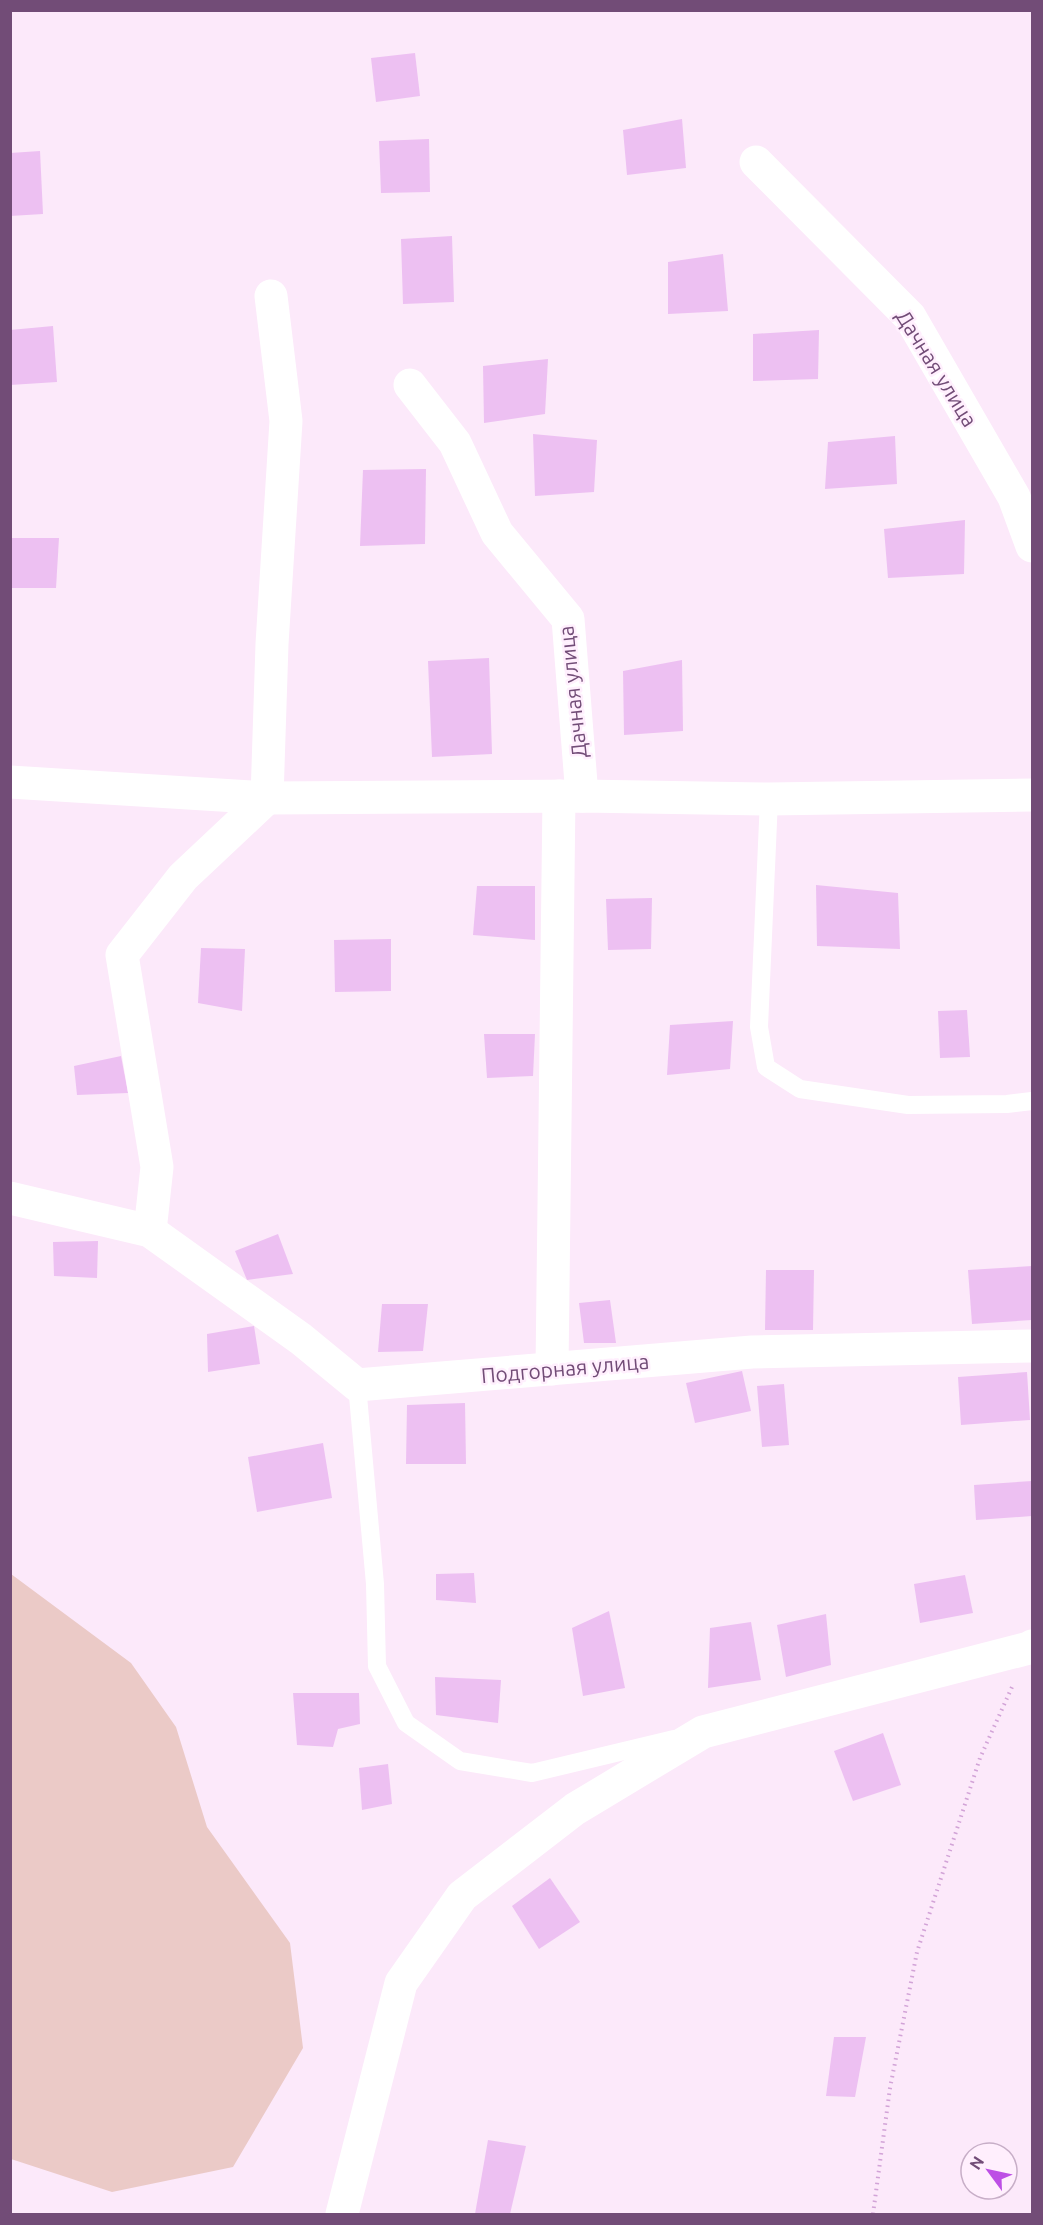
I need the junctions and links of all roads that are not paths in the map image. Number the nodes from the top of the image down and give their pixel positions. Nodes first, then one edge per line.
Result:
1 (756, 162) dead end
2 (271, 296) dead end
3 (410, 385) dead end
4 (1032, 546) edge
5 (10, 782) edge
6 (1032, 795) edge
7 (570, 796) junction
8 (267, 798) junction
9 (769, 799) junction
10 (1032, 1101) edge
11 (10, 1198) edge
12 (150, 1231) junction
13 (1032, 1346) edge
14 (552, 1369) junction
15 (357, 1385) junction
16 (1031, 1647) edge
17 (703, 1732) junction
18 (342, 2214) edge

1 - 4 street, Дачная улица
2 - 8 street
3 - 7 street, Дачная улица
5 - 8 street
6 - 9 street
7 - 8 street
7 - 9 street
7 - 14 street, Дачная улица
8 - 12 street
9 - 10 lane
11 - 12 street
12 - 15 street
13 - 14 street, Подгорная улица
14 - 15 street, Подгорная улица
15 - 17 lane
16 - 17 street
17 - 18 street

